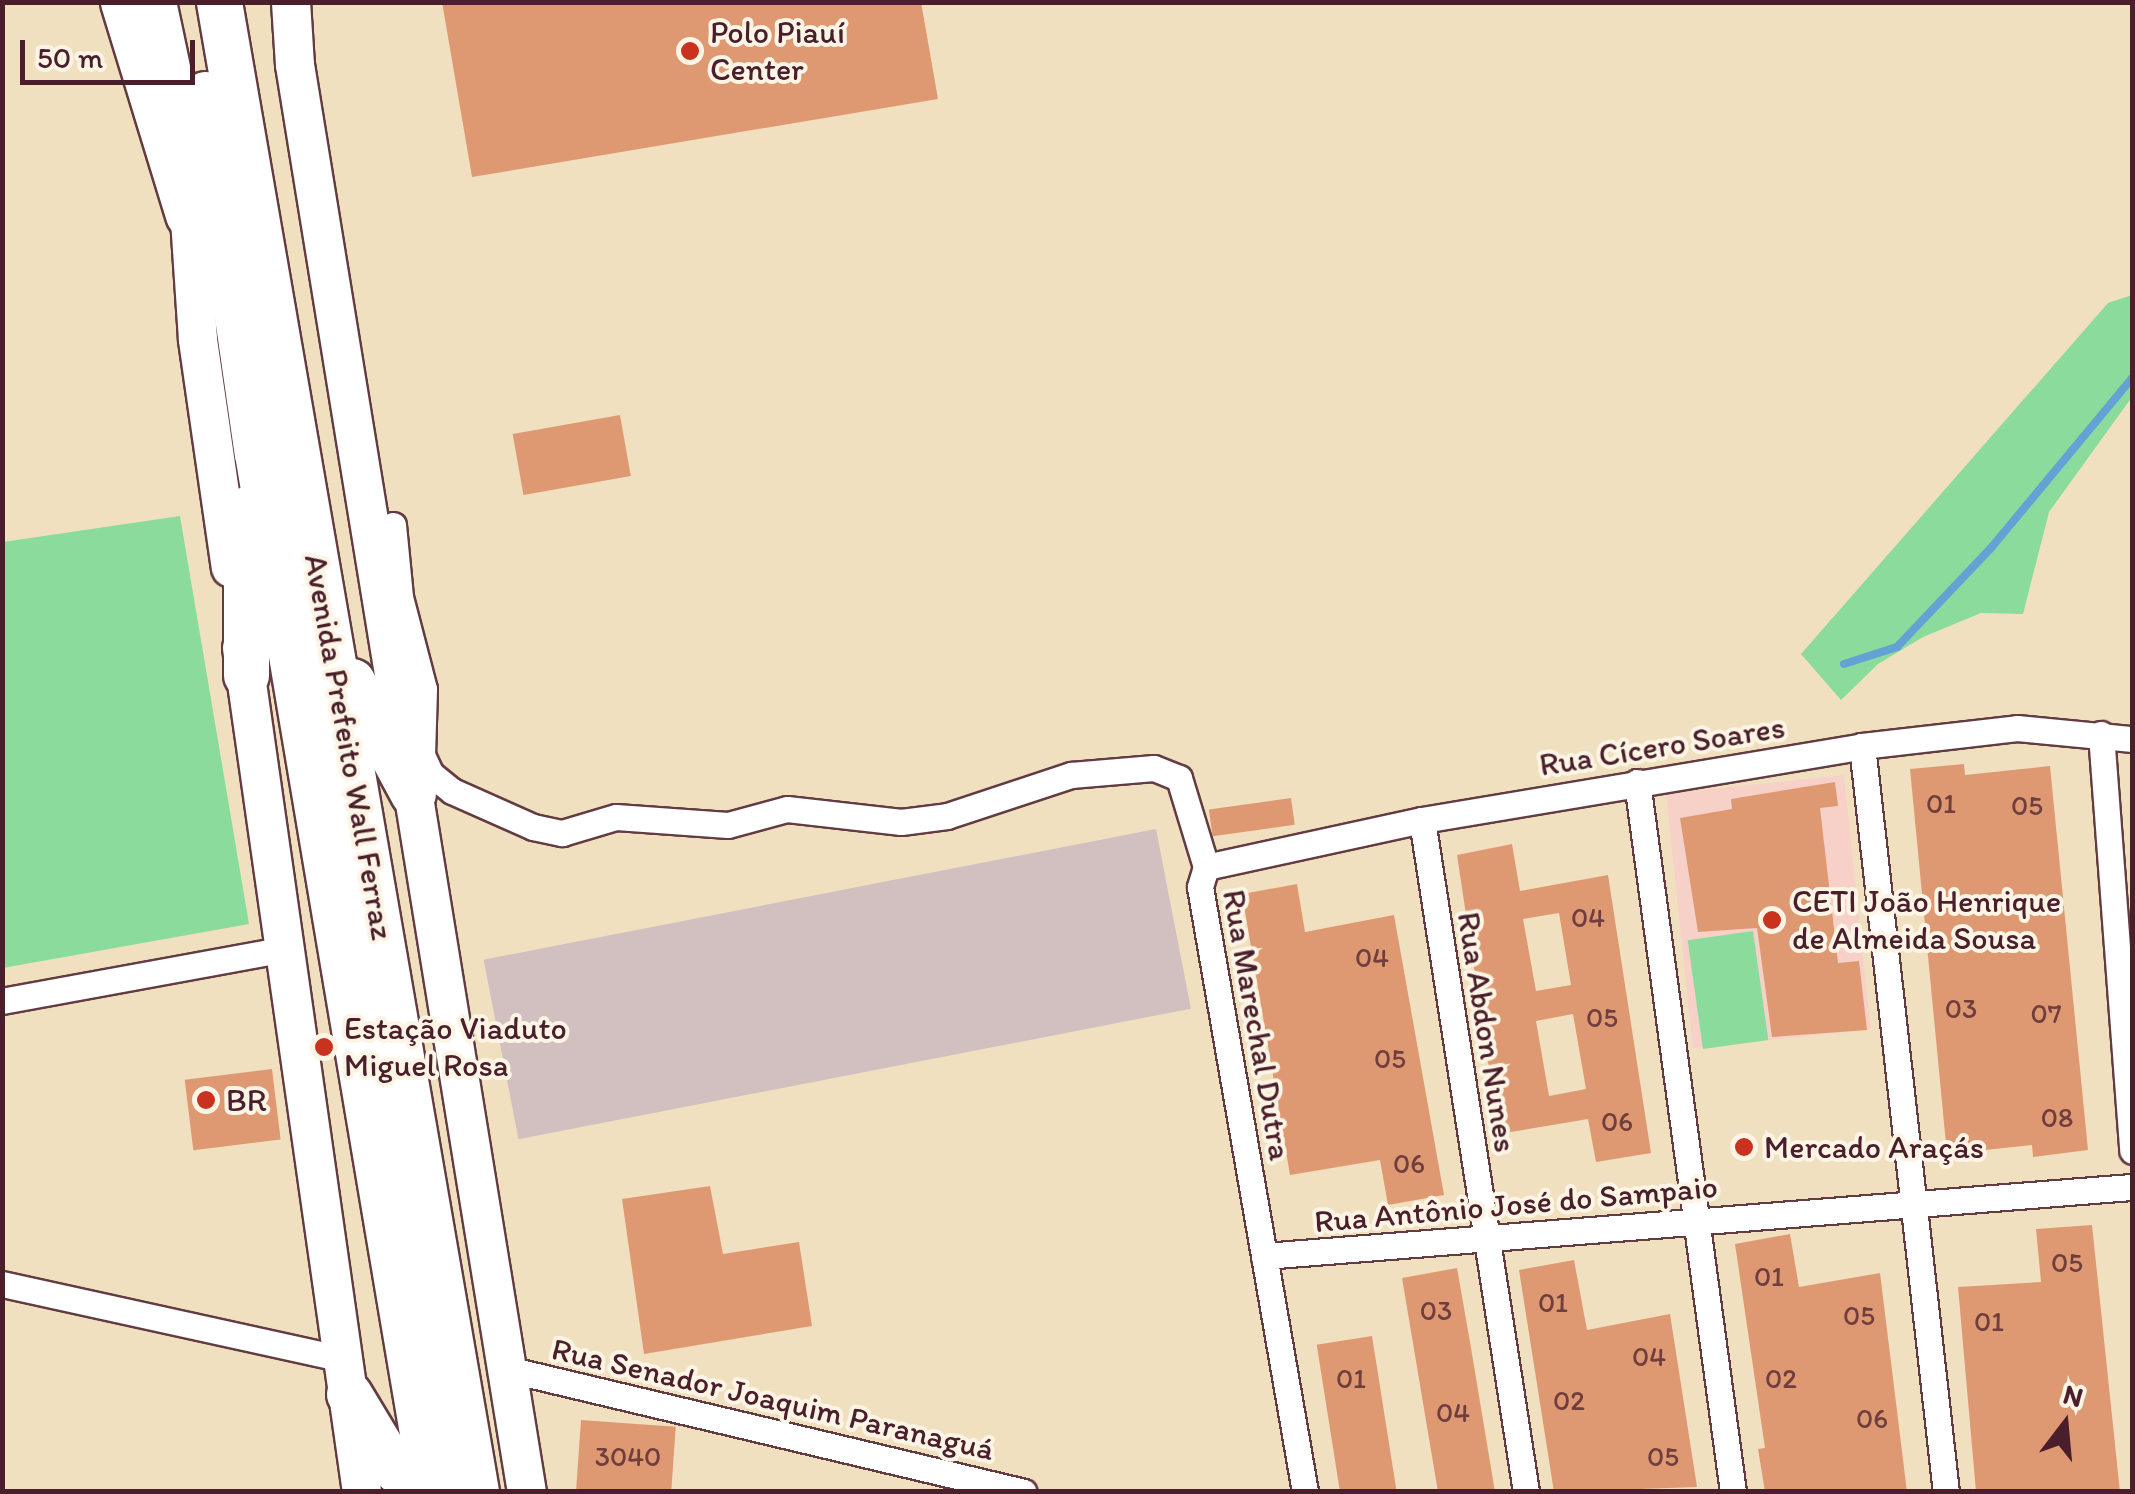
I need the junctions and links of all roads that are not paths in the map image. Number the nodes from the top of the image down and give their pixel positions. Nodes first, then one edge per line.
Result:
1 (123, 2) edge
2 (156, 2) edge
3 (193, 2) edge
4 (218, 2) edge
5 (249, 2) edge
6 (291, 2) edge
7 (188, 215) junction
8 (242, 241) junction
9 (264, 372) junction
10 (393, 525) dead end
11 (334, 648) junction
12 (246, 675) junction
13 (2101, 734) junction
14 (2132, 739) edge
15 (1862, 746) junction
16 (414, 768) junction
17 (1638, 782) junction
18 (1422, 820) junction
19 (1206, 867) junction
20 (281, 950) junction
21 (2, 1001) edge
22 (2132, 1151) edge
23 (2132, 1187) edge
24 (1913, 1205) junction
25 (1696, 1222) junction
26 (1486, 1239) junction
27 (1264, 1256) junction
28 (2, 1284) edge
29 (507, 1369) junction
30 (346, 1376) junction
31 (362, 1492) edge
32 (422, 1492) edge
33 (432, 1492) edge
34 (476, 1492) edge
35 (527, 1492) edge
36 (1024, 1492) edge
37 (1305, 1492) edge
38 (1526, 1492) edge
39 (1733, 1492) edge
40 (1946, 1492) edge

1 - 7 highway
2 - 7 main road
3 - 8 highway, Avenida Prefeito Wall Ferraz
4 - 8 highway, Avenida Prefeito Wall Ferraz
5 - 9 highway
6 - 16 main road, Avenida Prefeito Wall Ferraz
7 - 12 main road
8 - 9 highway, Avenida Prefeito Wall Ferraz
9 - 11 highway, Avenida Prefeito Wall Ferraz
9 - 12 highway
9 - 33 highway, Avenida Prefeito Wall Ferraz
10 - 16 street
11 - 16 highway
11 - 34 highway, Avenida Prefeito Wall Ferraz
12 - 20 main road
13 - 14 street, Rua Cícero Soares
13 - 15 street, Rua Cícero Soares
13 - 22 street
15 - 17 street, Rua Cícero Soares
15 - 24 street
16 - 19 street, Rua Marechal Dutra
16 - 29 main road, Avenida Prefeito Wall Ferraz
17 - 18 street, Rua Cícero Soares
17 - 25 street
18 - 19 street, Rua Cícero Soares
18 - 26 street, Rua Abdon Nunes
19 - 27 street, Rua Marechal Dutra
20 - 21 street
20 - 30 main road
23 - 24 street, Rua Antônio José do Sampaio
24 - 25 street, Rua Antônio José do Sampaio
24 - 40 street
25 - 26 street, Rua Antônio José do Sampaio
25 - 39 street
26 - 27 street, Rua Antônio José do Sampaio
26 - 38 street, Rua Abdon Nunes
27 - 37 street, Rua Marechal Dutra
28 - 30 street
29 - 35 main road, Avenida Prefeito Wall Ferraz
29 - 36 street, Rua Senador Joaquim Paranaguá
30 - 31 main road
30 - 32 highway

